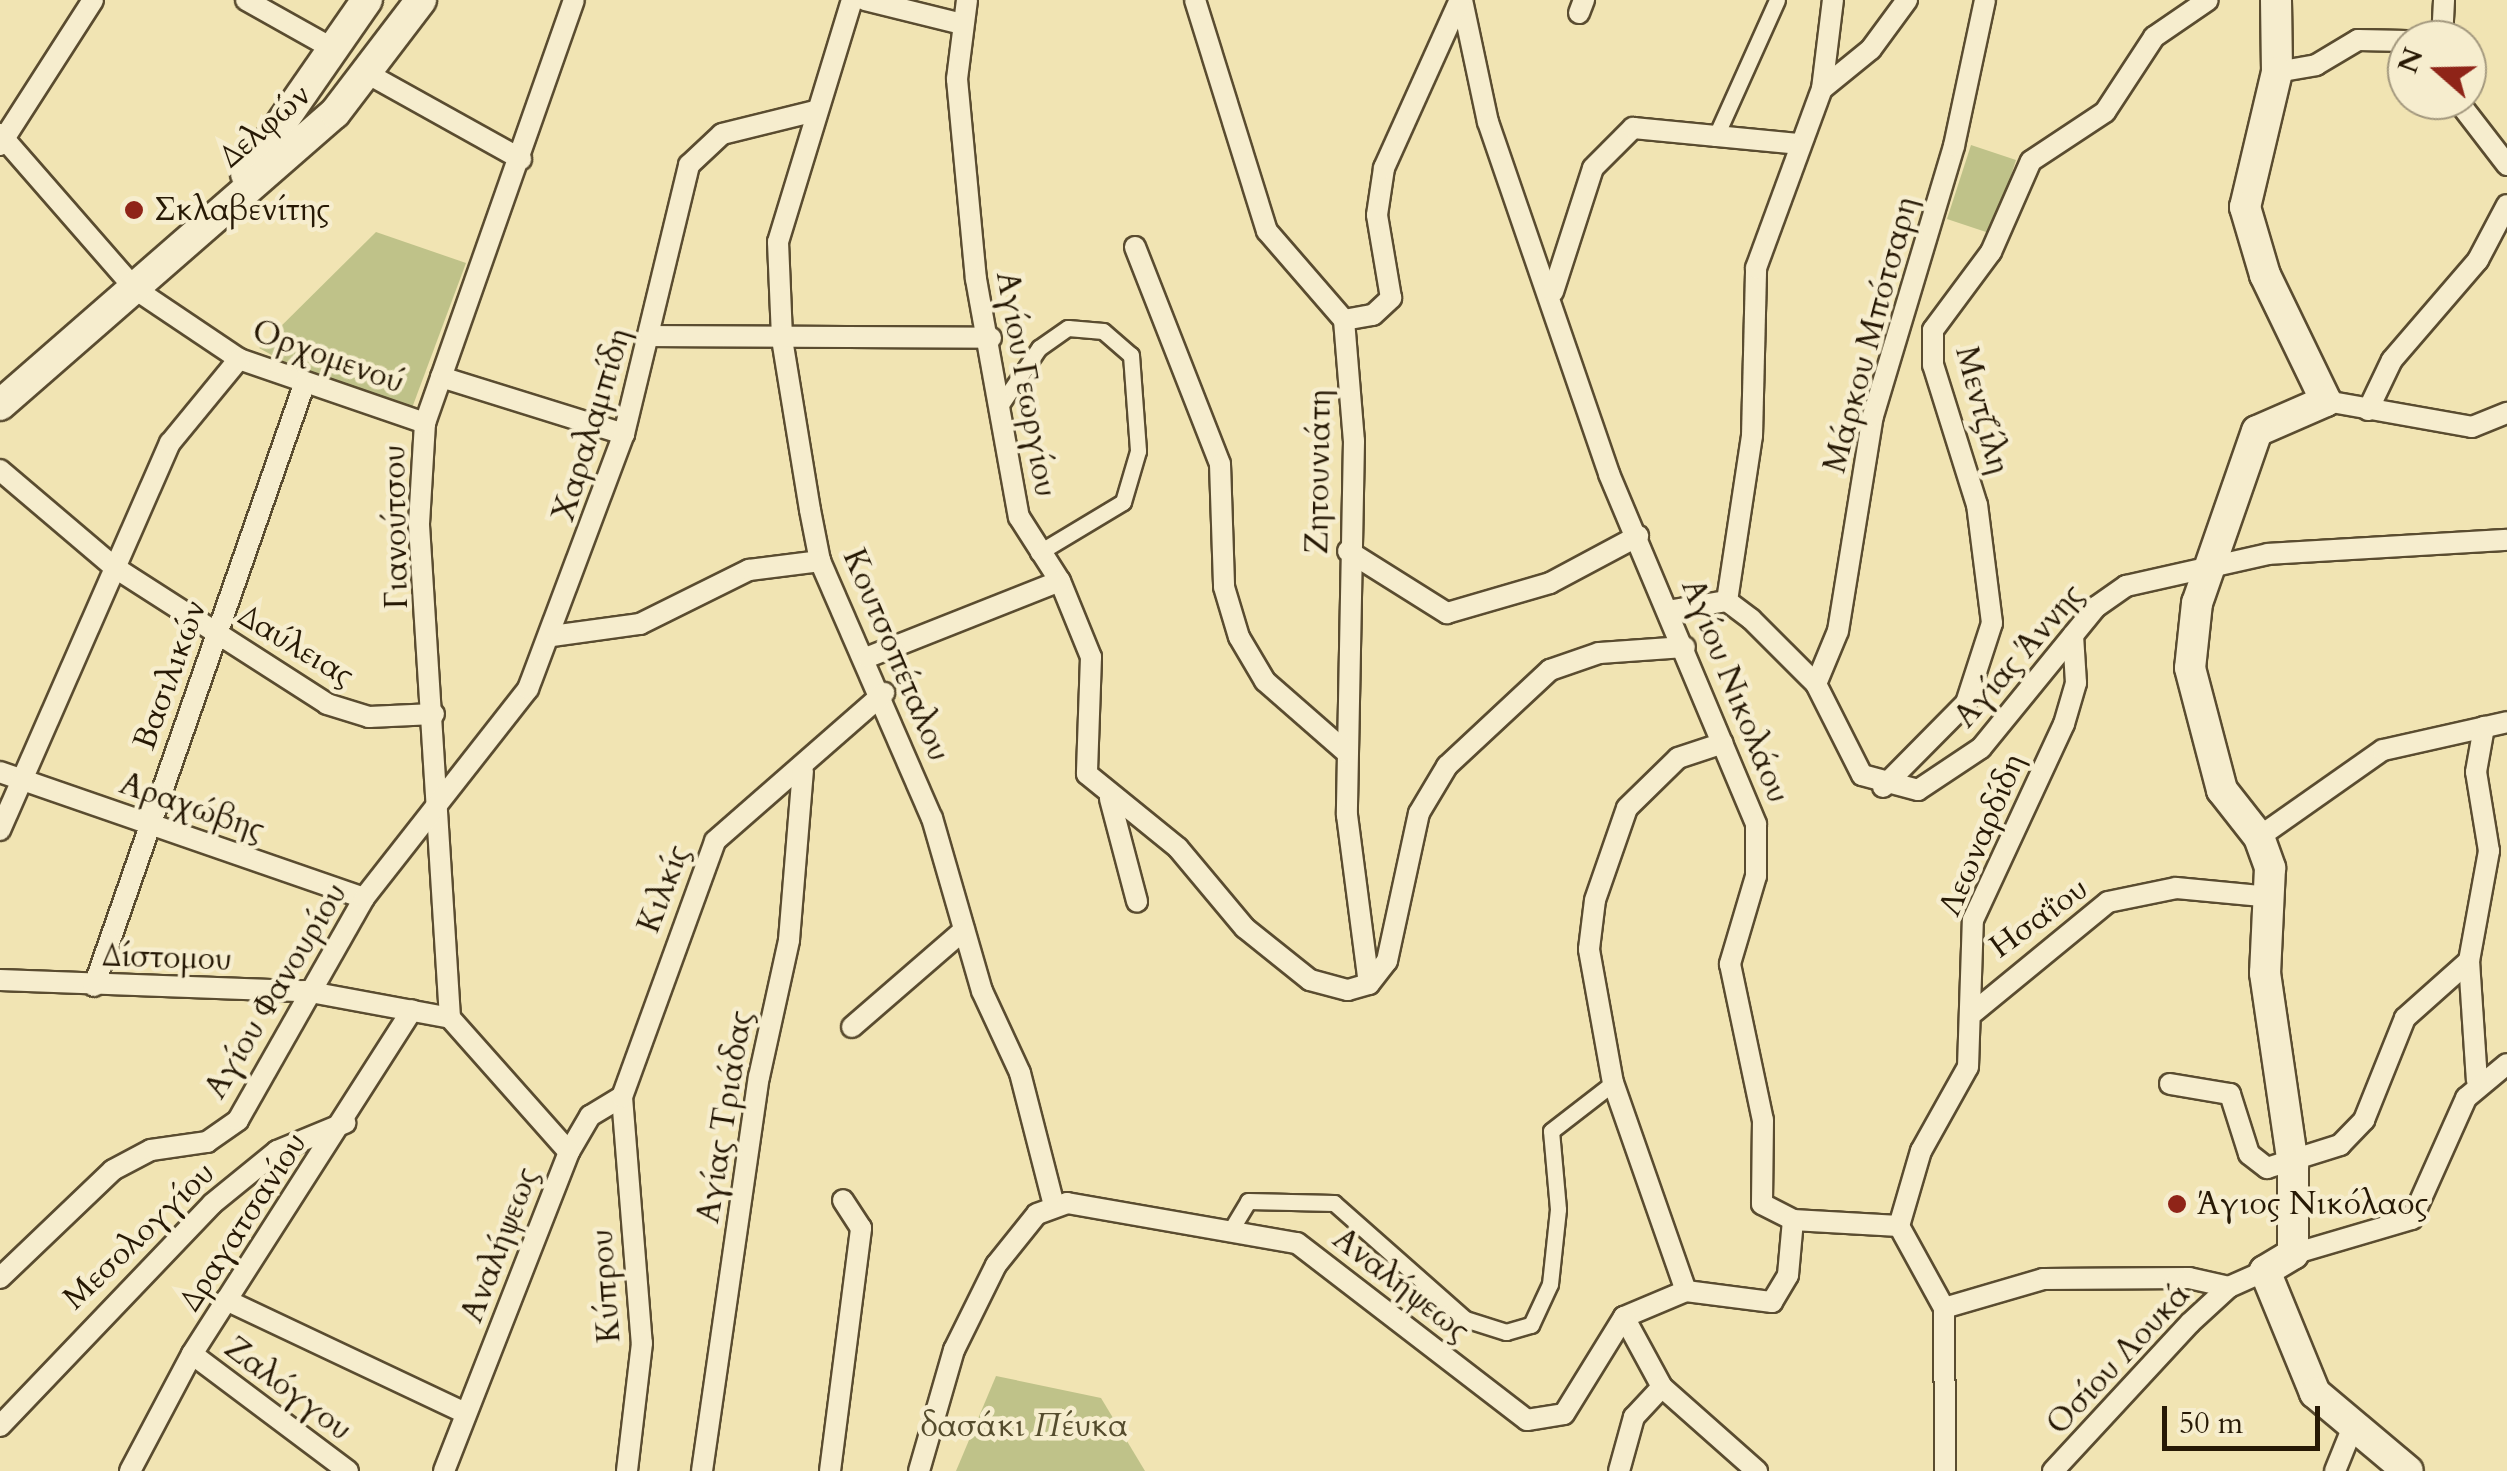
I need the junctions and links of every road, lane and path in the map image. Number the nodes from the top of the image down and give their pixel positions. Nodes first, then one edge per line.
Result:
1 (94, 0) edge
2 (246, 0) edge
3 (420, 0) edge
4 (574, 0) edge
5 (852, 0) edge
6 (865, 0) edge
7 (968, 0) edge
8 (1195, 0) edge
9 (1461, 0) edge
10 (1778, 0) edge
11 (1833, 0) edge
12 (1907, 0) edge
13 (1984, 0) edge
14 (2208, 0) edge
15 (2276, 0) edge
16 (365, 2) edge
17 (962, 24) junction
18 (2387, 41) edge
19 (335, 50) junction
20 (2278, 72) junction
21 (370, 75) junction
22 (1822, 89) junction
23 (815, 111) junction
24 (2472, 120) edge
25 (1715, 138) junction
26 (2, 139) edge
27 (1798, 144) junction
28 (521, 159) junction
29 (2507, 165) edge
30 (2507, 205) edge
31 (221, 209) junction
32 (1135, 247) dead end
33 (135, 288) junction
34 (1552, 292) junction
35 (1344, 320) junction
36 (652, 336) junction
37 (991, 338) junction
38 (782, 339) junction
39 (239, 359) junction
40 (440, 377) junction
41 (304, 384) junction
42 (2326, 401) junction
43 (0, 404) edge
44 (1000, 406) junction
45 (2368, 410) junction
46 (2507, 413) edge
47 (425, 424) junction
48 (624, 434) junction
49 (0, 470) edge
50 (1638, 536) junction
51 (2507, 540) edge
52 (1348, 552) junction
53 (1038, 553) junction
54 (2216, 560) junction
55 (820, 561) junction
56 (114, 567) junction
57 (1060, 582) junction
58 (1727, 601) junction
59 (1672, 610) junction
60 (217, 634) junction
61 (2073, 635) junction
62 (552, 636) junction
63 (1685, 647) junction
64 (868, 657) junction
65 (1816, 684) junction
66 (884, 693) junction
67 (434, 714) junction
68 (2507, 722) edge
69 (2484, 727) junction
70 (1723, 743) junction
71 (1346, 752) junction
72 (802, 772) junction
73 (10, 776) edge
74 (1883, 787) junction
75 (1110, 799) junction
76 (440, 807) junction
77 (147, 824) junction
78 (0, 830) edge
79 (2259, 836) junction
80 (2270, 897) junction
81 (364, 898) junction
82 (1137, 902) dead end
83 (964, 930) junction
84 (2469, 961) junction
85 (0, 980) edge
86 (1370, 984) junction
87 (94, 986) junction
88 (306, 991) junction
89 (412, 1010) junction
90 (1974, 1012) junction
91 (450, 1018) junction
92 (852, 1027) dead end
93 (2507, 1064) edge
94 (2477, 1080) junction
95 (1614, 1084) junction
96 (2170, 1084) dead end
97 (622, 1097) junction
98 (345, 1122) junction
99 (569, 1152) junction
100 (2293, 1166) junction
101 (843, 1200) dead end
102 (1054, 1205) junction
103 (1793, 1220) junction
104 (1899, 1226) junction
105 (1229, 1233) junction
106 (2293, 1254) junction
107 (2265, 1271) junction
108 (0, 1278) edge
109 (2229, 1288) junction
110 (1686, 1291) junction
111 (226, 1300) junction
112 (1944, 1308) junction
113 (1624, 1318) junction
114 (192, 1354) junction
115 (1662, 1387) junction
116 (465, 1413) junction
117 (2354, 1424) junction
118 (0, 1426) edge
119 (2055, 1470) edge
120 (130, 1471) edge
121 (348, 1471) edge
122 (444, 1471) edge
123 (626, 1471) edge
124 (702, 1471) edge
125 (830, 1471) edge
126 (919, 1471) edge
127 (1619, 1471) edge
128 (1757, 1471) edge
129 (1945, 1471) edge
130 (2335, 1471) edge
131 (2408, 1471) edge

1 - 26 street
2 - 19 street
3 - 21 main road, Δελφών
4 - 28 street, Γιανούτσου
5 - 23 street, Κουτσοπέταλου
6 - 17 street
7 - 17 street, Αγίου Γεωργίου
8 - 35 street
9 - 34 street, Αγίου Νικολάου
9 - 35 street
10 - 25 street
11 - 22 street
12 - 22 street
13 - 65 street, Μάρκου Μπότσαρη
14 - 74 street, Μεντζίλη
15 - 20 main road
16 - 19 main road
17 - 37 street, Αγίου Γεωργίου
18 - 20 street
19 - 31 main road
20 - 42 main road
21 - 28 street
21 - 31 main road, Δελφών
22 - 27 street
23 - 36 street, Χαραλαμπίδη
23 - 38 street, Κουτσοπέταλου
24 - 29 street
25 - 27 street
25 - 34 street
26 - 33 street, Ορχομενού
27 - 58 street
28 - 40 street, Γιανούτσου
30 - 45 street
31 - 33 main road, Δελφών
32 - 71 street
33 - 39 street, Ορχομενού
33 - 43 main road, Δελφών
34 - 50 street, Αγίου Νικολάου
35 - 52 street, Ζητουνιάτη
36 - 38 street
36 - 48 street, Χαραλαμπίδη
37 - 38 street
37 - 44 street, Αγίου Γεωργίου
38 - 55 street, Κουτσοπέταλου
39 - 41 street, Ορχομενού
39 - 56 street
40 - 47 street, Γιανούτσου
40 - 48 street
41 - 47 street, Ορχομενού
41 - 60 street, Βασιλικών
42 - 45 street
42 - 54 main road
44 - 53 street, Αγίου Γεωργίου
44 - 53 street
45 - 46 street
47 - 67 street, Γιανούτσου
48 - 62 street, Χαραλαμπίδη
49 - 56 street, Δαύλειας
50 - 52 street
50 - 59 street, Αγίου Νικολάου
51 - 54 street, Αγίας Άννης
52 - 71 street, Ζητουνιάτη
53 - 57 street, Αγίου Γεωργίου
54 - 61 street, Αγίας Άννης
54 - 79 main road
55 - 62 street
55 - 64 street, Κουτσοπέταλου
56 - 60 street, Δαύλειας
56 - 73 street
57 - 64 street
57 - 75 street, Αγίου Γεωργίου
58 - 59 street
58 - 65 street
59 - 63 street, Αγίου Νικολάου
60 - 67 street, Δαύλειας
60 - 77 street, Βασιλικών
61 - 74 street, Αγίας Άννης
61 - 90 street, Λεωναρδίδη
62 - 76 street, Χαραλαμπίδη
63 - 70 street, Αγίου Νικολάου
63 - 86 street
64 - 66 street, Κουτσοπέταλου
65 - 74 street
66 - 72 street, Κιλκίς
66 - 83 street, Κουτσοπέταλου
67 - 76 street, Γιανούτσου
68 - 69 street
69 - 79 street
69 - 84 street
70 - 95 street
70 - 103 street, Αγίου Νικολάου
71 - 86 street, Ζητουνιάτη
72 - 97 street, Κιλκίς
72 - 124 street, Αγίας Τριάδας
73 - 77 street, Αραχώβης
73 - 78 street
75 - 82 street, Αγίου Γεωργίου
75 - 86 street
76 - 81 street, Αγίου Φανουρίου
76 - 91 street, Γιανούτσου
77 - 81 street, Αραχώβης
77 - 87 street, Βασιλικών
79 - 80 main road
80 - 90 street, Ησαΐου
80 - 100 main road
81 - 88 street, Αγίου Φανουρίου
83 - 92 street
83 - 102 street, Κουτσοπέταλου
84 - 94 street
84 - 100 street
85 - 87 street, Δίστομου
87 - 88 street, Δίστομου
88 - 89 street, Δίστομου
88 - 108 street, Αγίου Φανουρίου
89 - 91 street, Δίστομου
89 - 98 street, Δραγατσανίου
90 - 104 street, Λεωναρδίδη
91 - 99 street, Αναλήψεως
93 - 94 street
94 - 106 street
95 - 105 street
95 - 110 street
96 - 100 street
97 - 99 street
97 - 123 street, Κύπρου
98 - 111 street, Δραγατσανίου
98 - 118 street, Μεσολογγίου
99 - 116 street, Αναλήψεως
100 - 106 main road
101 - 125 street
102 - 105 street, Αναλήψεως
102 - 126 street
103 - 104 street
103 - 110 street
104 - 112 street
105 - 113 street, Αναλήψεως
106 - 107 main road
107 - 109 street
107 - 117 main road
109 - 112 street
109 - 119 street, Οσίου Λουκά
110 - 113 street
111 - 114 street, Δραγατσανίου
111 - 116 street
112 - 129 street
113 - 115 street
114 - 120 street, Δραγατσανίου
114 - 121 street, Ζαλόγγου
115 - 127 street
115 - 128 street
116 - 122 street, Αναλήψεως
117 - 130 street
117 - 131 main road

